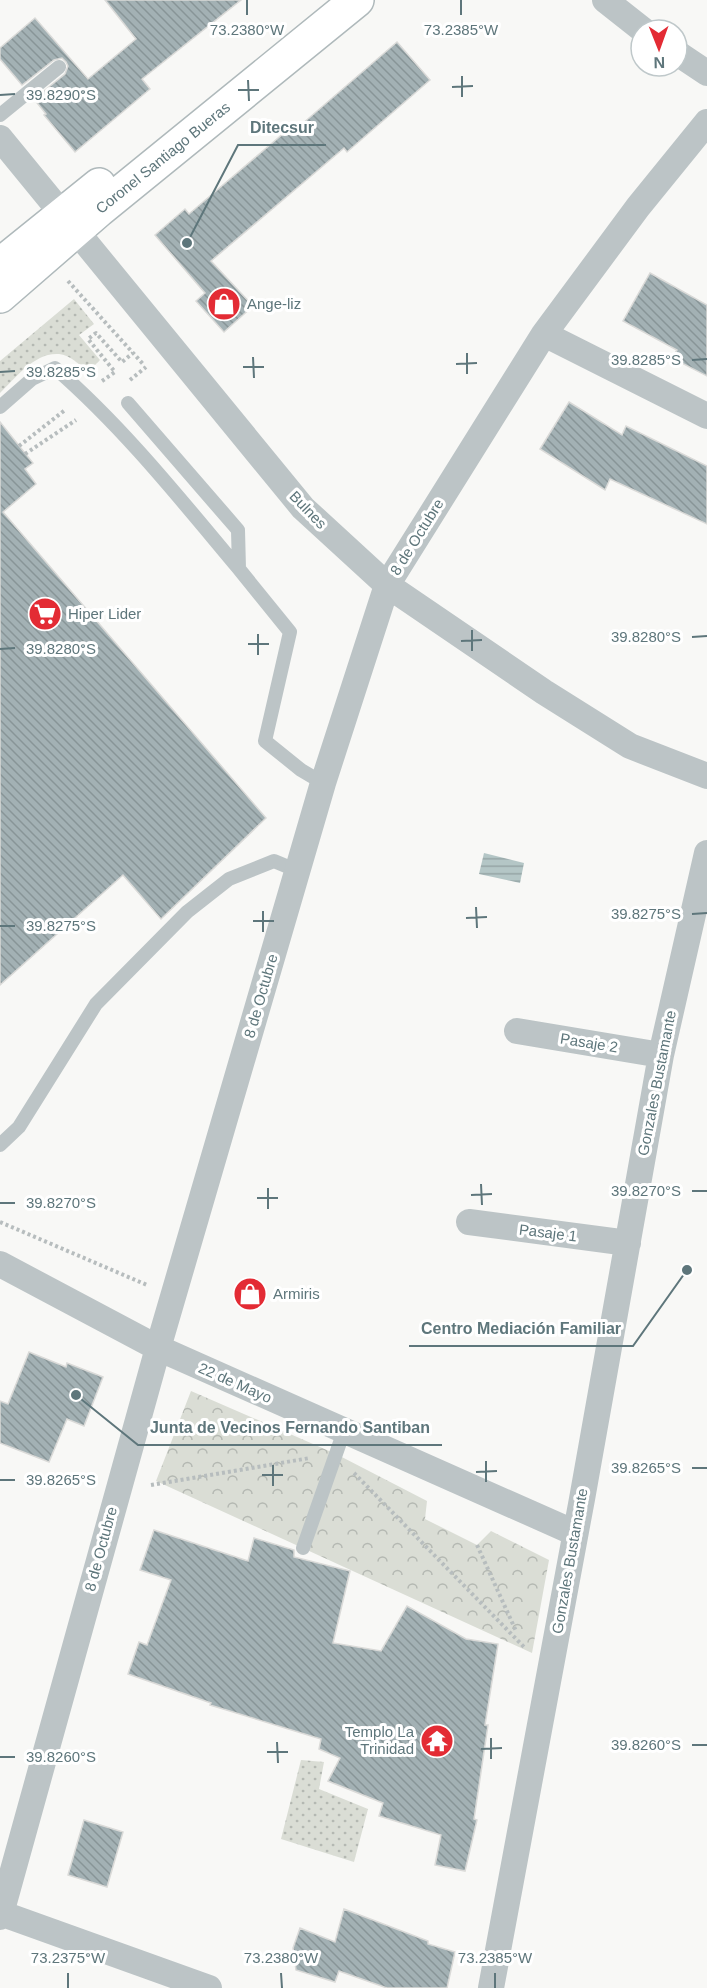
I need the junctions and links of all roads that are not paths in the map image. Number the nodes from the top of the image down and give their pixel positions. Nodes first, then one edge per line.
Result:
1 (326, 0) edge
2 (357, 0) edge
3 (605, 0) edge
4 (629, 19) edge
5 (689, 61) edge
6 (59, 67) dead end
7 (707, 74) edge
8 (0, 115) edge
9 (707, 122) edge
10 (0, 138) edge
11 (68, 223) junction
12 (0, 265) edge
13 (0, 296) edge
14 (544, 334) junction
15 (128, 403) dead end
16 (0, 407) edge
17 (707, 416) edge
18 (239, 569) junction
19 (387, 585) junction
20 (707, 776) edge
21 (323, 783) junction
22 (707, 853) edge
23 (298, 871) junction
24 (517, 1031) dead end
25 (661, 1055) junction
26 (0, 1145) edge
27 (469, 1222) dead end
28 (628, 1243) junction
29 (0, 1264) edge
30 (158, 1348) junction
31 (340, 1442) junction
32 (575, 1533) junction
33 (303, 1548) dead end
34 (0, 1914) edge
35 (209, 1988) edge
36 (491, 1988) edge

1 - 11 main road, Coronel Santiago Bueras
2 - 11 main road, Coronel Santiago Bueras
3 - 4 street
5 - 7 street
6 - 8 lane
9 - 14 street, 8 de Octubre
10 - 11 street, Bulnes
11 - 12 main road, Coronel Santiago Bueras
11 - 13 main road, Coronel Santiago Bueras
11 - 19 street, Bulnes
14 - 17 street
14 - 19 street, 8 de Octubre
15 - 18 lane
16 - 18 lane
18 - 21 lane
19 - 20 street, Bulnes
19 - 21 street, 8 de Octubre
21 - 23 street, 8 de Octubre
22 - 25 street, Gonzales Bustamante
23 - 26 lane
23 - 30 street, 8 de Octubre
24 - 25 street, Pasaje 2
25 - 28 street, Gonzales Bustamante
27 - 28 street, Pasaje 1
28 - 32 street, Gonzales Bustamante
29 - 30 street, 22 de Mayo
30 - 31 street, 22 de Mayo
30 - 34 street, 8 de Octubre
31 - 32 street, 22 de Mayo
31 - 33 lane
32 - 36 street, Gonzales Bustamante
34 - 35 street

